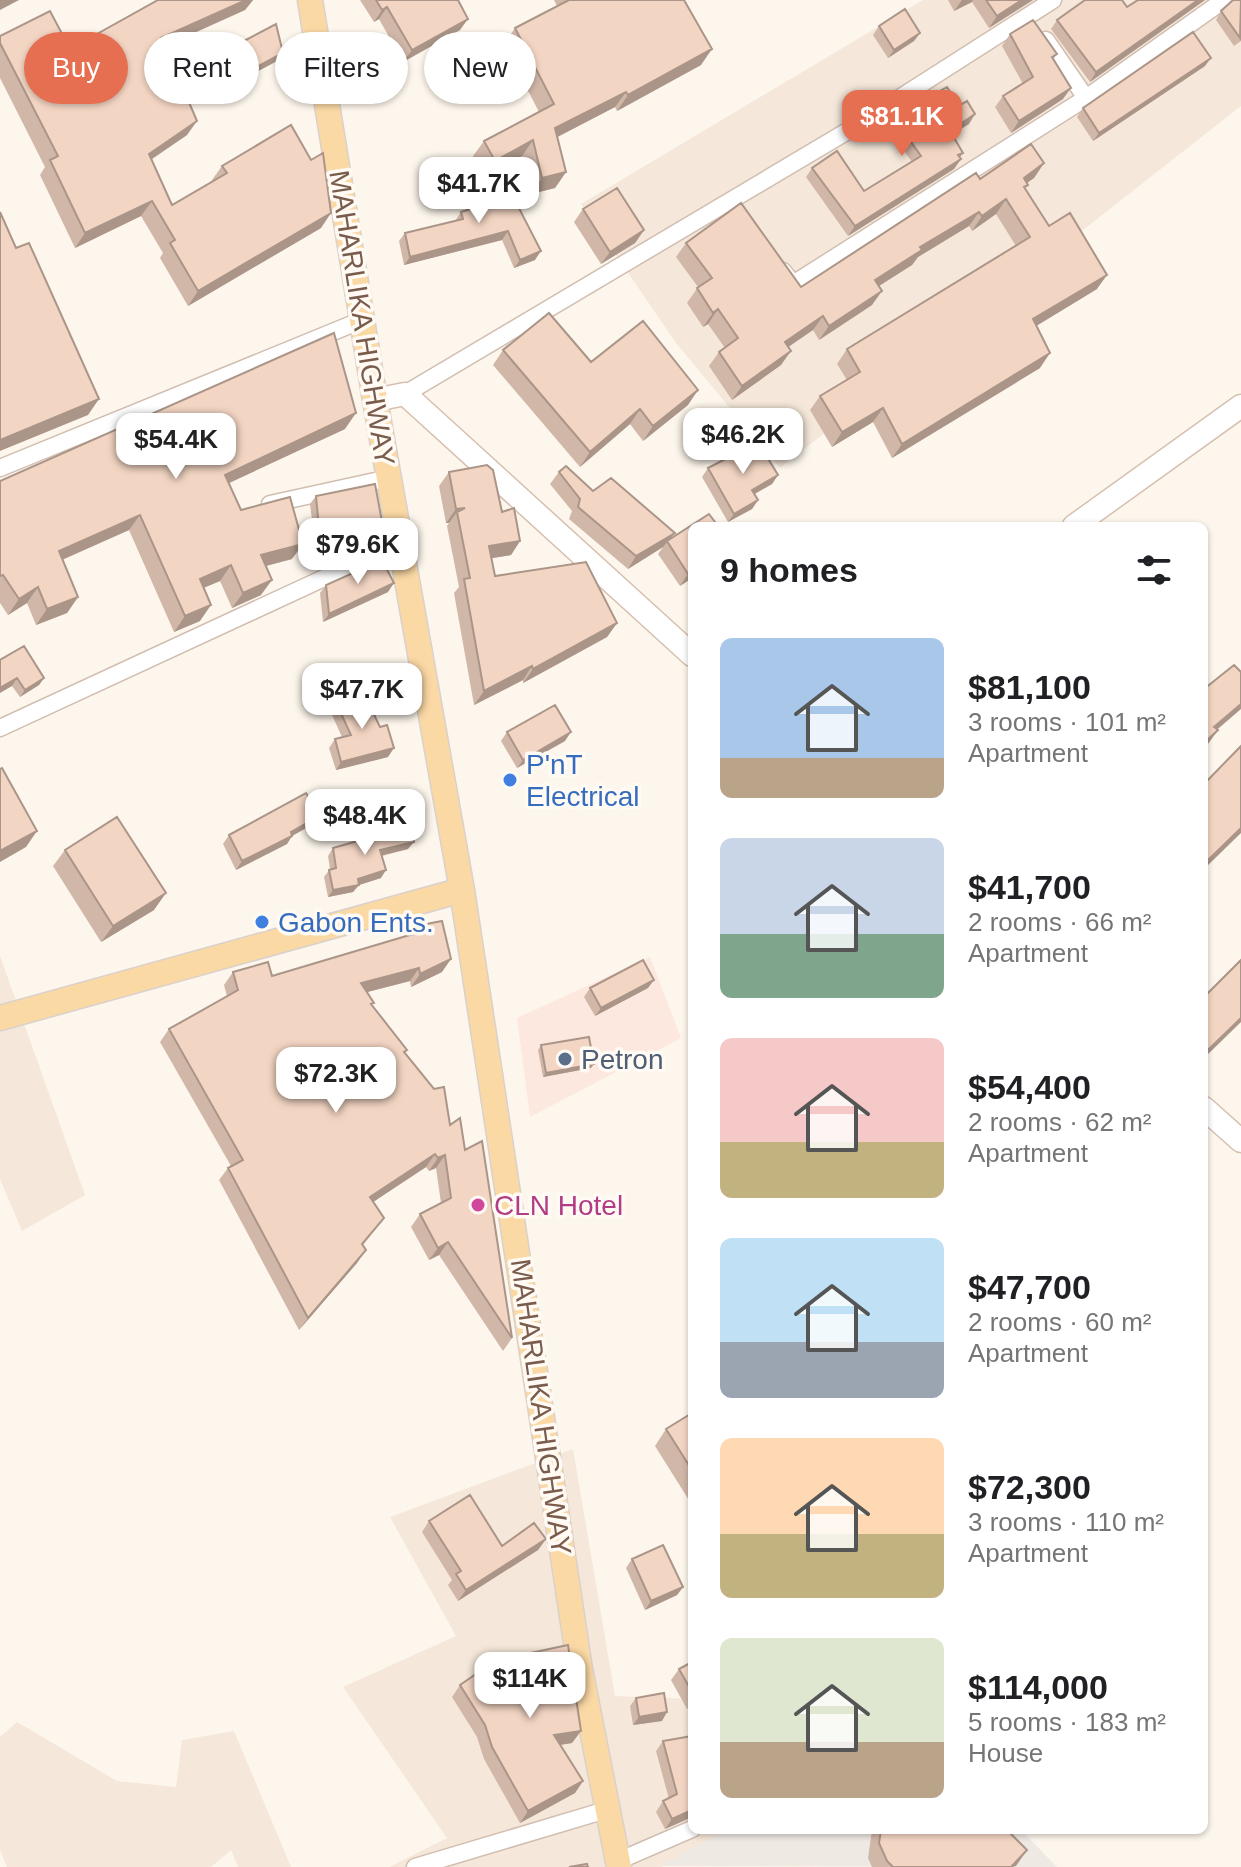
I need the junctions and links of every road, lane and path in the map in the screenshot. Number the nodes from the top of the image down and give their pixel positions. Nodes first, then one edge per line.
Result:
1 (310, 0) edge
2 (1053, 0) edge
3 (1224, 0) edge
4 (1029, 17) junction
5 (1086, 98) junction
6 (775, 260) edge
7 (362, 320) junction
8 (405, 394) junction
9 (375, 400) junction
10 (1241, 406) edge
11 (0, 468) edge
12 (389, 478) junction
13 (253, 508) edge
14 (1080, 522) edge
15 (401, 547) junction
16 (688, 651) edge
17 (0, 728) edge
18 (462, 890) junction
19 (0, 1018) edge
20 (1208, 1112) edge
21 (1241, 1141) edge
22 (606, 1810) junction
23 (688, 1831) edge
24 (618, 1864) edge
25 (415, 1867) edge

1 - 7 main road, MAHARLIKA HIGHWAY
2 - 4 street
3 - 5 street
4 - 5 street
4 - 8 street
5 - 6 street
7 - 9 main road, MAHARLIKA HIGHWAY
7 - 11 street
8 - 9 street
8 - 16 street
9 - 12 main road, MAHARLIKA HIGHWAY
10 - 14 street
12 - 13 street
12 - 15 main road, MAHARLIKA HIGHWAY
15 - 17 street
15 - 18 main road, MAHARLIKA HIGHWAY
18 - 19 main road
18 - 22 main road, MAHARLIKA HIGHWAY
20 - 21 street
22 - 24 main road, MAHARLIKA HIGHWAY
22 - 25 street
23 - 24 street

